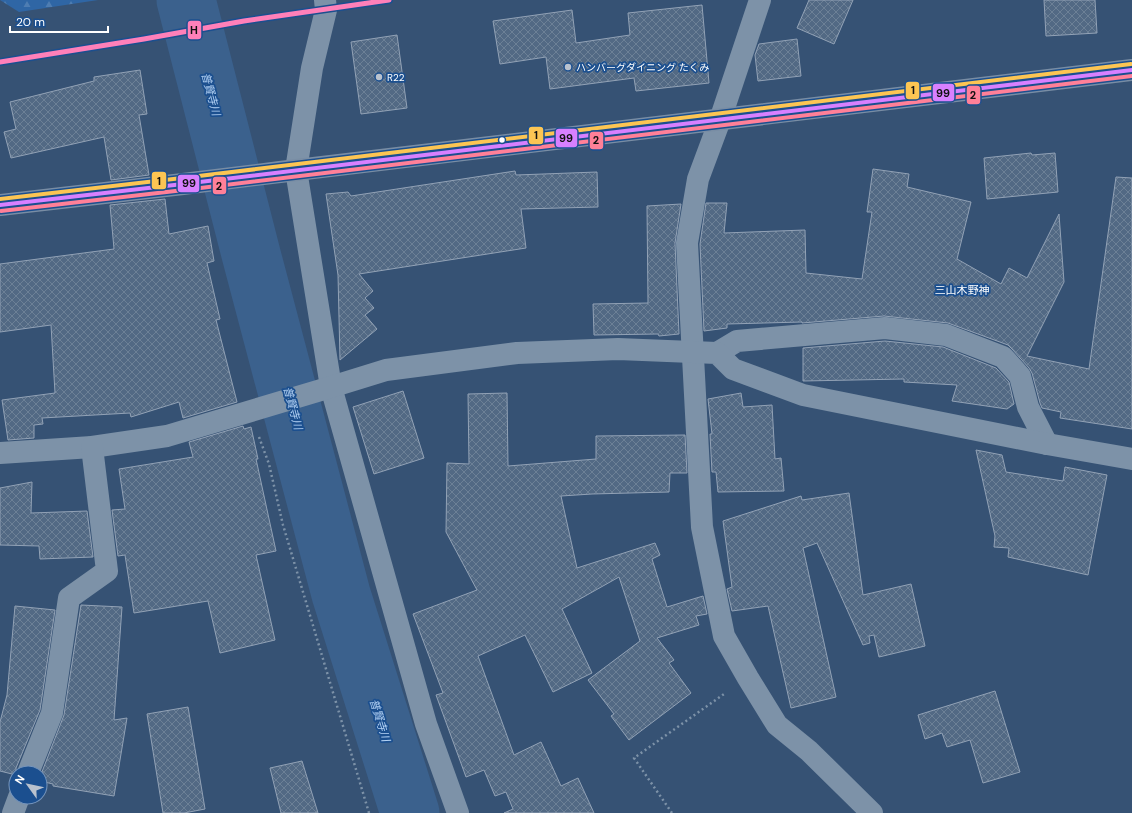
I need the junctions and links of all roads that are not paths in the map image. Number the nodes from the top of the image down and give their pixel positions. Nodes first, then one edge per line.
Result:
1 (325, 0) edge
2 (760, 0) edge
3 (1132, 70) edge
4 (720, 120) junction
5 (288, 171) junction
6 (0, 205) edge
7 (693, 352) junction
8 (717, 353) junction
9 (326, 388) junction
10 (1047, 444) junction
11 (92, 447) junction
12 (0, 453) edge
13 (1132, 459) edge
14 (31, 765) edge
15 (458, 813) edge
16 (872, 813) edge

1 - 5 street
2 - 4 street
3 - 4 street
4 - 5 street
4 - 7 street
5 - 6 street
5 - 9 street
7 - 8 street
7 - 9 street
7 - 16 street
8 - 10 street
8 - 10 street
9 - 11 street
9 - 15 street
10 - 13 street
11 - 12 street
11 - 14 street

